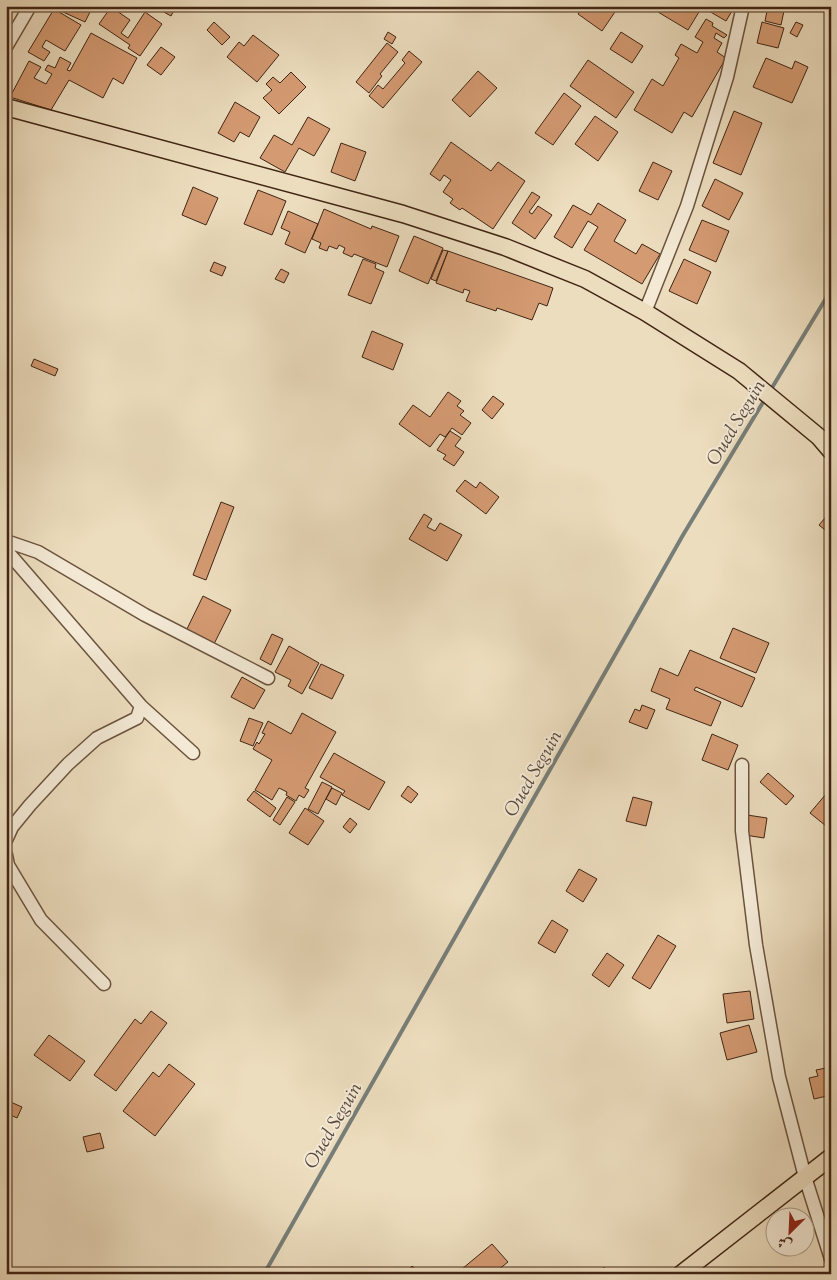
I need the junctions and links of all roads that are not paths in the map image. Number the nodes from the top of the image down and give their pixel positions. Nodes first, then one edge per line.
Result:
1 (30, 6) edge
2 (743, 6) edge
3 (6, 47) edge
4 (6, 107) edge
5 (645, 312) junction
6 (831, 451) edge
7 (6, 541) edge
8 (6, 550) edge
9 (268, 678) dead end
10 (141, 706) junction
11 (193, 753) dead end
12 (742, 764) dead end
13 (6, 840) edge
14 (6, 855) edge
15 (104, 984) dead end
16 (831, 1157) edge
17 (805, 1177) junction
18 (831, 1259) edge
19 (681, 1274) edge

1 - 3 street
2 - 5 street
4 - 5 main road
5 - 6 main road
7 - 9 street
8 - 10 street
10 - 11 street
10 - 13 street
12 - 17 street
14 - 15 street
16 - 17 main road
17 - 18 street
17 - 19 main road

